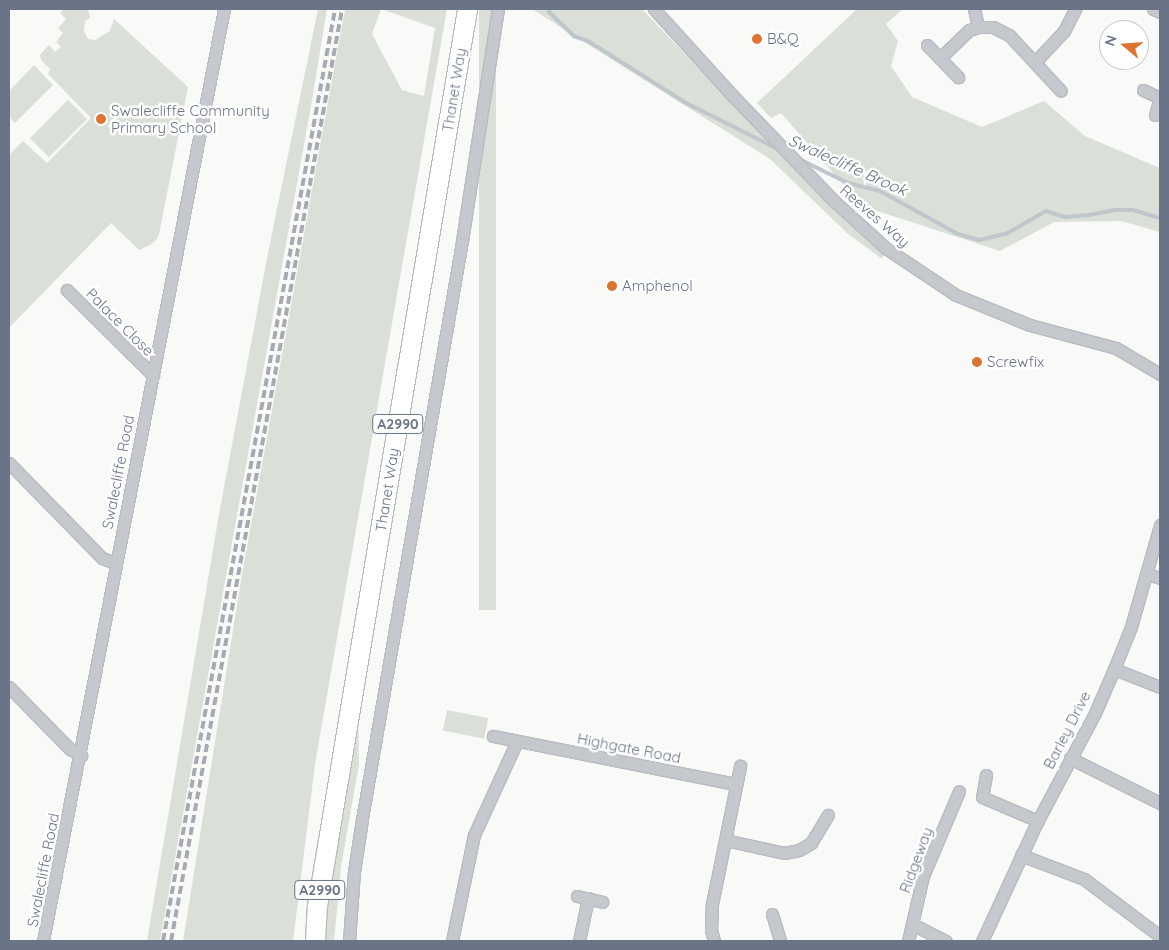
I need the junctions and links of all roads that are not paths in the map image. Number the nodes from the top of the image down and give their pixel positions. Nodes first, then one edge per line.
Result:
1 (224, 9) edge
2 (467, 9) edge
3 (498, 9) edge
4 (654, 9) edge
5 (974, 9) edge
6 (1075, 9) edge
7 (1153, 9) edge
8 (1160, 12) edge
9 (978, 26) junction
10 (927, 45) dead end
11 (940, 58) junction
12 (1034, 62) junction
13 (958, 77) dead end
14 (1143, 90) dead end
15 (1060, 91) dead end
16 (1160, 98) edge
17 (1155, 115) dead end
18 (67, 290) dead end
19 (1160, 374) edge
20 (153, 375) junction
21 (9, 463) edge
22 (1160, 525) edge
23 (116, 563) junction
24 (1147, 574) junction
25 (1160, 578) edge
26 (1114, 669) junction
27 (9, 687) edge
28 (1160, 687) edge
29 (493, 736) dead end
30 (517, 741) junction
31 (81, 755) junction
32 (1070, 758) junction
33 (740, 766) dead end
34 (986, 775) dead end
35 (736, 784) junction
36 (959, 791) dead end
37 (1160, 803) edge
38 (828, 815) dead end
39 (1038, 820) junction
40 (725, 840) junction
41 (1021, 855) junction
42 (602, 902) dead end
43 (772, 914) dead end
44 (912, 924) junction
45 (1160, 936) edge
46 (44, 941) edge
47 (315, 941) edge
48 (350, 941) edge
49 (452, 941) edge
50 (580, 941) edge
51 (714, 941) edge
52 (780, 941) edge
53 (908, 941) edge
54 (946, 941) edge
55 (982, 941) edge

1 - 20 street, Swalecliffe Road
2 - 47 main road, Thanet Way / A2990
3 - 48 street
4 - 19 street, Reeves Way
5 - 9 street
6 - 12 street
7 - 8 street
9 - 11 street
9 - 12 street
10 - 11 street
11 - 13 street
12 - 15 street
14 - 16 street
16 - 17 street
18 - 20 street, Palace Close
20 - 23 street, Swalecliffe Road
21 - 23 street
22 - 24 street, Barley Drive
23 - 31 street, Swalecliffe Road
24 - 25 street
24 - 26 street, Barley Drive
26 - 28 street
26 - 32 street, Barley Drive
27 - 31 street
29 - 30 street, Highgate Road
30 - 35 street, Highgate Road
30 - 49 street
31 - 46 street, Swalecliffe Road
32 - 37 street
32 - 39 street, Barley Drive
33 - 35 street
34 - 39 street
35 - 40 street
36 - 44 street, Ridgeway
38 - 40 street
39 - 41 street, Barley Drive
40 - 51 street
41 - 45 street
41 - 55 street, Barley Drive
42 - 50 street
43 - 52 street
44 - 53 street, Ridgeway
44 - 54 street

